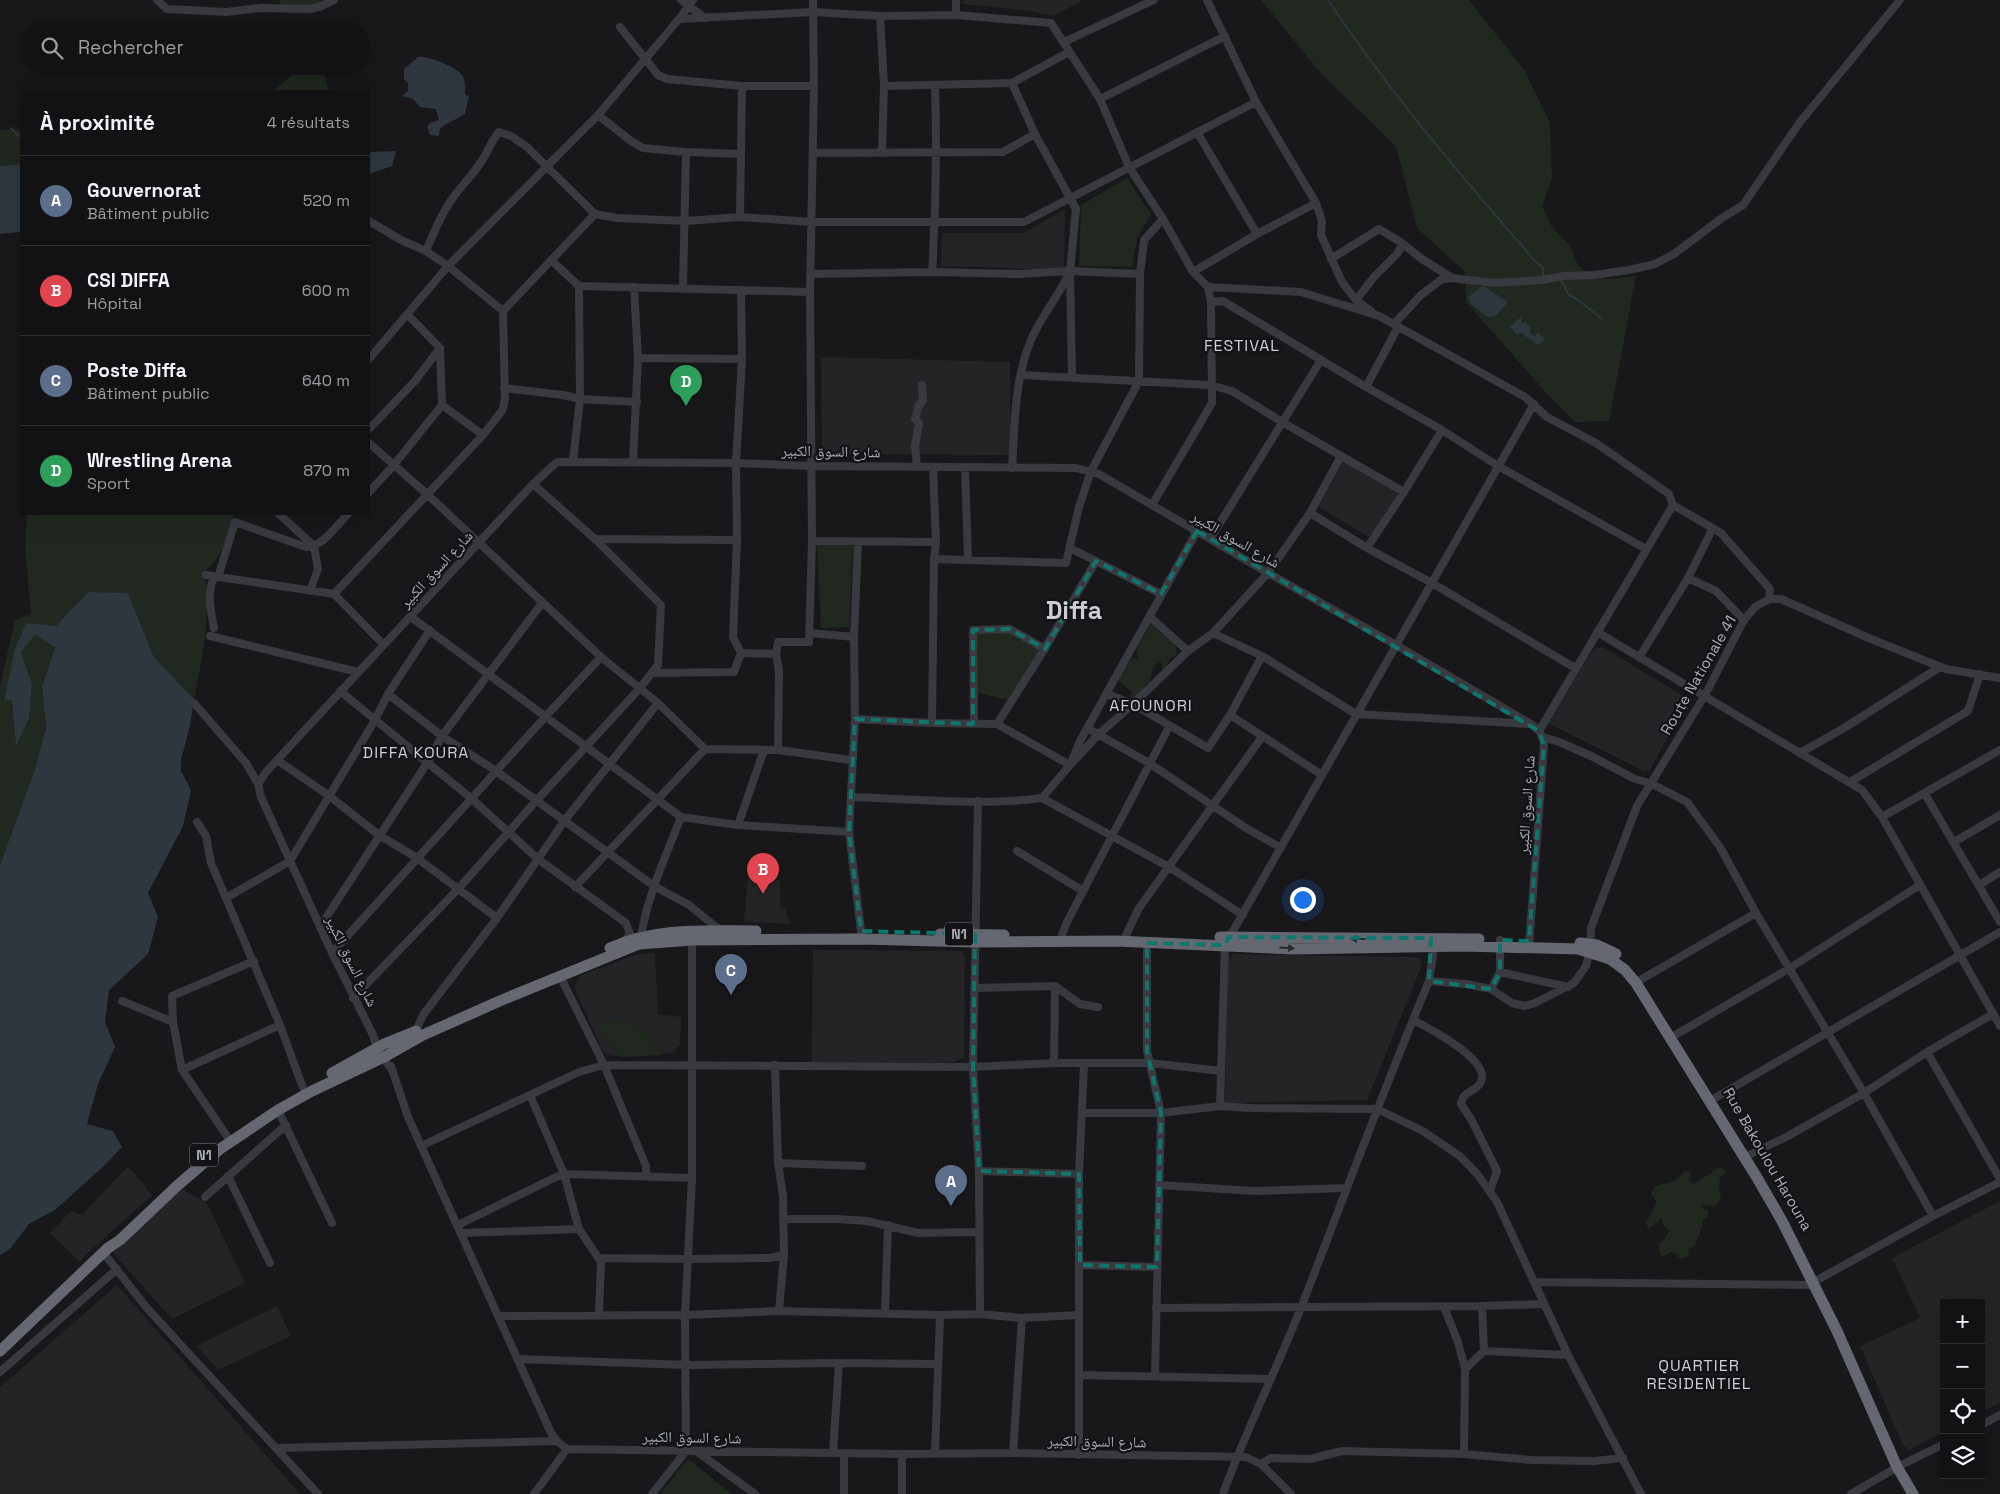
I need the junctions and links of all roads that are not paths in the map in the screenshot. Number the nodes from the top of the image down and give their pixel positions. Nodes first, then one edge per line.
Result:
1 (157, 0) edge
2 (334, 0) edge
3 (681, 0) edge
4 (814, 0) edge
5 (956, 0) edge
6 (1154, 0) edge
7 (1207, 0) edge
8 (1900, 0) edge
9 (690, 3) edge
10 (813, 12) junction
11 (956, 15) junction
12 (880, 16) junction
13 (705, 18) junction
14 (679, 19) junction
15 (620, 27) dead end
16 (1225, 36) junction
17 (1064, 42) junction
18 (1069, 52) junction
19 (645, 59) junction
20 (1012, 83) junction
21 (935, 85) junction
22 (742, 86) junction
23 (814, 86) junction
24 (884, 86) junction
25 (1100, 99) junction
26 (1256, 102) junction
27 (598, 115) junction
28 (1197, 132) junction
29 (1035, 134) junction
30 (686, 152) junction
31 (882, 152) junction
32 (813, 153) junction
33 (937, 153) junction
34 (740, 154) junction
35 (546, 167) junction
36 (1128, 167) junction
37 (1070, 198) junction
38 (1316, 203) junction
39 (595, 214) junction
40 (740, 217) junction
41 (1163, 219) junction
42 (686, 221) junction
43 (370, 222) edge
44 (812, 222) junction
45 (935, 223) junction
46 (1257, 234) junction
47 (1403, 244) junction
48 (426, 251) junction
49 (1330, 259) junction
50 (551, 260) junction
51 (448, 266) junction
52 (1070, 271) junction
53 (932, 272) junction
54 (1193, 272) junction
55 (810, 274) junction
56 (1140, 274) junction
57 (1452, 278) junction
58 (579, 286) junction
59 (634, 287) junction
60 (1208, 287) junction
61 (683, 288) junction
62 (741, 290) junction
63 (810, 292) junction
64 (1356, 300) junction
65 (1212, 302) junction
66 (504, 311) junction
67 (408, 315) junction
68 (1377, 315) junction
69 (1396, 325) junction
70 (440, 348) junction
71 (370, 358) edge
72 (638, 358) junction
73 (742, 360) junction
74 (1321, 360) junction
75 (1021, 375) junction
76 (1072, 377) junction
77 (1139, 381) junction
78 (922, 385) dead end
79 (1210, 385) junction
80 (1366, 387) junction
81 (504, 388) junction
82 (580, 399) junction
83 (637, 402) junction
84 (1534, 404) junction
85 (442, 405) junction
86 (1282, 422) junction
87 (370, 428) edge
88 (1442, 430) junction
89 (483, 435) junction
90 (370, 444) edge
91 (1341, 456) junction
92 (573, 461) junction
93 (633, 462) junction
94 (736, 463) junction
95 (393, 466) junction
96 (811, 466) junction
97 (917, 466) junction
98 (933, 466) junction
99 (1498, 466) junction
100 (965, 467) junction
101 (1012, 468) junction
102 (1091, 471) junction
103 (533, 484) junction
104 (370, 491) edge
105 (1404, 492) junction
106 (428, 496) junction
107 (1152, 505) junction
108 (1673, 505) junction
109 (1310, 512) junction
110 (280, 515) edge
111 (347, 515) edge
112 (1713, 528) junction
113 (1197, 531) junction
114 (595, 538) junction
115 (1210, 539) junction
116 (737, 540) junction
117 (812, 541) junction
118 (858, 542) junction
119 (936, 542) junction
120 (478, 543) junction
121 (314, 546) junction
122 (1070, 548) junction
123 (1367, 548) junction
124 (1646, 549) junction
125 (934, 560) junction
126 (968, 560) junction
127 (1096, 561) junction
128 (1268, 573) junction
129 (206, 574) dead end
130 (218, 577) junction
131 (1688, 578) junction
132 (1432, 583) junction
133 (310, 591) junction
134 (334, 594) junction
135 (1161, 594) junction
136 (1769, 599) junction
137 (542, 603) junction
138 (411, 617) junction
139 (1150, 617) junction
140 (1744, 620) junction
141 (214, 628) dead end
142 (430, 630) junction
143 (1597, 632) junction
144 (810, 633) junction
145 (1213, 633) junction
146 (210, 636) dead end
147 (854, 637) junction
148 (383, 644) junction
149 (1396, 644) junction
150 (1044, 649) junction
151 (1188, 651) junction
152 (741, 653) junction
153 (776, 654) junction
154 (1262, 656) junction
155 (1640, 656) junction
156 (601, 658) junction
157 (1940, 667) junction
158 (1575, 668) junction
159 (358, 672) junction
160 (652, 673) junction
161 (487, 674) junction
162 (1980, 674) junction
163 (2000, 678) edge
164 (640, 688) junction
165 (340, 691) junction
166 (388, 694) junction
167 (1107, 694) junction
168 (1705, 695) junction
169 (194, 703) dead end
170 (658, 703) junction
171 (1133, 704) junction
172 (1356, 714) junction
173 (1230, 715) junction
174 (546, 716) junction
175 (855, 719) junction
176 (376, 720) junction
177 (932, 723) junction
178 (974, 724) junction
179 (997, 724) junction
180 (1531, 724) junction
181 (1169, 727) junction
182 (1087, 728) junction
183 (1541, 734) junction
184 (1098, 735) junction
185 (442, 736) junction
186 (1262, 737) junction
187 (586, 746) junction
188 (705, 749) junction
189 (764, 750) junction
190 (778, 750) junction
191 (2000, 750) edge
192 (1800, 753) junction
193 (277, 760) junction
194 (851, 760) junction
195 (1149, 763) junction
196 (427, 764) junction
197 (609, 764) junction
198 (1070, 765) junction
199 (496, 771) junction
200 (1322, 775) junction
201 (1850, 782) junction
202 (1650, 783) junction
203 (258, 784) junction
204 (1925, 794) junction
205 (328, 795) junction
206 (852, 797) junction
207 (1042, 798) junction
208 (472, 799) junction
209 (658, 800) junction
210 (536, 801) junction
211 (978, 801) junction
212 (1212, 806) junction
213 (2000, 815) edge
214 (681, 817) junction
215 (1882, 817) junction
216 (565, 820) junction
217 (197, 822) dead end
218 (738, 825) junction
219 (849, 832) junction
220 (508, 833) junction
221 (379, 835) junction
222 (1113, 837) junction
223 (1954, 842) junction
224 (1282, 848) junction
225 (1017, 850) dead end
226 (610, 852) junction
227 (417, 858) junction
228 (538, 859) junction
229 (290, 860) junction
230 (1169, 867) junction
231 (2000, 872) edge
232 (1979, 885) junction
233 (654, 886) junction
234 (1920, 886) junction
235 (575, 887) junction
236 (459, 888) junction
237 (1084, 890) junction
238 (226, 898) junction
239 (1756, 913) junction
240 (1243, 915) junction
241 (497, 918) junction
242 (2000, 922) edge
243 (320, 927) junction
244 (721, 932) junction
245 (2000, 932) edge
246 (862, 935) junction
247 (1062, 935) junction
248 (1126, 935) junction
249 (641, 936) junction
250 (975, 938) junction
251 (626, 940) junction
252 (692, 940) junction
253 (1227, 941) junction
254 (1432, 942) junction
255 (1147, 943) junction
256 (1500, 943) junction
257 (1529, 944) junction
258 (1590, 948) junction
259 (332, 953) junction
260 (1959, 956) junction
261 (254, 961) junction
262 (1790, 968) junction
263 (1500, 972) junction
264 (560, 976) junction
265 (1642, 979) junction
266 (1429, 981) junction
267 (1055, 986) junction
268 (1568, 987) junction
269 (974, 988) junction
270 (1491, 989) junction
271 (353, 998) junction
272 (122, 1001) dead end
273 (1098, 1008) dead end
274 (1993, 1014) junction
275 (1413, 1020) junction
276 (173, 1022) junction
277 (280, 1025) junction
278 (2000, 1026) edge
279 (416, 1031) junction
280 (1828, 1033) junction
281 (1677, 1034) junction
282 (383, 1051) junction
283 (1927, 1052) junction
284 (1054, 1063) junction
285 (1150, 1063) junction
286 (1084, 1064) junction
287 (604, 1065) junction
288 (691, 1065) junction
289 (775, 1065) junction
290 (973, 1067) junction
291 (182, 1070) junction
292 (1221, 1071) junction
293 (303, 1088) junction
294 (1864, 1093) junction
295 (530, 1095) junction
296 (1715, 1098) junction
297 (1220, 1106) junction
298 (1378, 1109) junction
299 (278, 1110) junction
300 (1082, 1112) junction
301 (1161, 1113) junction
302 (286, 1125) junction
303 (227, 1136) junction
304 (421, 1146) junction
305 (1749, 1155) junction
306 (778, 1164) junction
307 (862, 1166) dead end
308 (979, 1172) junction
309 (564, 1174) junction
310 (1079, 1174) junction
311 (228, 1176) junction
312 (646, 1177) junction
313 (692, 1178) junction
314 (2000, 1180) edge
315 (1159, 1185) junction
316 (1346, 1188) junction
317 (1490, 1192) junction
318 (205, 1197) dead end
319 (1933, 1216) junction
320 (783, 1219) junction
321 (332, 1223) dead end
322 (888, 1225) junction
323 (460, 1229) junction
324 (579, 1229) junction
325 (978, 1232) junction
326 (106, 1250) junction
327 (784, 1255) junction
328 (600, 1258) junction
329 (689, 1259) junction
330 (270, 1263) dead end
331 (1080, 1265) junction
332 (1157, 1267) junction
333 (116, 1269) junction
334 (1535, 1282) junction
335 (1816, 1282) junction
336 (1544, 1304) junction
337 (1301, 1306) junction
338 (1444, 1306) junction
339 (1482, 1306) junction
340 (1156, 1308) junction
341 (779, 1311) junction
342 (885, 1312) junction
343 (599, 1314) junction
344 (940, 1314) junction
345 (980, 1314) junction
346 (685, 1315) junction
347 (1078, 1315) junction
348 (499, 1316) junction
349 (1022, 1318) junction
350 (0, 1351) edge
351 (1484, 1351) junction
352 (1568, 1355) junction
353 (518, 1359) junction
354 (839, 1363) junction
355 (938, 1364) junction
356 (687, 1365) junction
357 (1465, 1369) junction
358 (0, 1372) edge
359 (1079, 1375) junction
360 (1155, 1376) junction
361 (1271, 1379) junction
362 (2000, 1415) edge
363 (1985, 1423) edge
364 (557, 1441) junction
365 (1940, 1446) edge
366 (276, 1448) junction
367 (567, 1449) junction
368 (696, 1450) junction
369 (686, 1451) junction
370 (832, 1452) junction
371 (844, 1453) junction
372 (935, 1453) junction
373 (1013, 1453) junction
374 (902, 1454) junction
375 (1464, 1454) junction
376 (1079, 1455) junction
377 (1236, 1457) junction
378 (1623, 1458) junction
379 (1261, 1464) junction
380 (1901, 1469) junction
381 (318, 1494) edge
382 (534, 1494) edge
383 (652, 1494) edge
384 (755, 1494) edge
385 (844, 1494) edge
386 (902, 1494) edge
387 (1223, 1494) edge
388 (1291, 1494) edge
389 (1642, 1494) edge
390 (1851, 1494) edge
391 (1913, 1494) edge

1 - 2 street
3 - 9 street
4 - 10 street
5 - 11 street
6 - 17 street
7 - 16 street
8 - 57 street
9 - 13 street
9 - 14 street
10 - 12 street
10 - 13 street
10 - 23 street
11 - 12 street
11 - 17 street
12 - 24 street
13 - 14 street
14 - 19 street
15 - 19 street
16 - 25 street
16 - 26 street
17 - 18 street
18 - 20 street
18 - 25 street
19 - 22 street
19 - 27 street
20 - 21 street
20 - 29 street
21 - 24 street
21 - 33 street
22 - 23 street
22 - 34 street
23 - 32 street
24 - 31 street
25 - 36 street
26 - 28 street
26 - 38 street
27 - 30 street
27 - 35 street
28 - 36 street
28 - 46 street
29 - 33 street
29 - 37 street
30 - 34 street
30 - 42 street
31 - 32 street
31 - 33 street
32 - 44 street
33 - 45 street
34 - 40 street
35 - 39 street
35 - 48 street
35 - 51 street
36 - 37 street
36 - 41 street
37 - 45 street
37 - 52 street
38 - 46 street
38 - 49 street
39 - 42 street
39 - 50 street
40 - 42 street
40 - 44 street
41 - 54 street
41 - 56 street
42 - 61 street
43 - 48 street
44 - 45 street
44 - 55 street
45 - 53 street
46 - 54 street
47 - 49 street
47 - 57 street
47 - 64 street
48 - 51 street
49 - 64 street
50 - 58 street
50 - 66 street
51 - 66 street
51 - 67 street
52 - 53 street
52 - 56 street
52 - 75 street
52 - 76 street
53 - 55 street
54 - 60 street
55 - 63 street
56 - 77 street
57 - 69 street
58 - 59 street
58 - 82 street
59 - 61 street
59 - 72 street
60 - 65 street
60 - 68 street
61 - 62 street
62 - 63 street
62 - 73 street
63 - 96 street
64 - 68 street
65 - 74 street
65 - 79 street
66 - 81 street
67 - 70 street
67 - 71 street
68 - 69 street
69 - 80 street
69 - 84 street
70 - 85 street
70 - 87 street
72 - 73 street
72 - 83 street
73 - 94 street
74 - 80 street
74 - 86 street
75 - 76 street
75 - 101 street
76 - 77 street
77 - 79 street
77 - 102 street
78 - 97 street
79 - 86 street
79 - 107 street
80 - 88 street
81 - 82 street
81 - 89 street
82 - 83 street
82 - 92 street
83 - 93 street
84 - 99 street
84 - 108 street
85 - 89 street
85 - 95 street
86 - 91 street
86 - 115 street
88 - 99 street
88 - 105 street
89 - 106 street
90 - 95 street
91 - 105 street
91 - 109 street
92 - 93 street, شارع السوق الكبير
92 - 103 street, شارع السوق الكبير
93 - 94 street, شارع السوق الكبير
94 - 96 street, شارع السوق الكبير
94 - 116 street
95 - 104 street
95 - 106 street
96 - 97 street, شارع السوق الكبير
96 - 117 street
97 - 98 street, شارع السوق الكبير
98 - 100 street, شارع السوق الكبير
98 - 119 street
99 - 124 street
99 - 132 street
100 - 101 street, شارع السوق الكبير
100 - 126 street
101 - 102 street, شارع السوق الكبير
102 - 107 street, شارع السوق الكبير
102 - 122 street
103 - 114 street
103 - 120 street, شارع السوق الكبير
105 - 123 street
106 - 120 street
106 - 134 street
107 - 113 street, شارع السوق الكبير
108 - 112 street
108 - 124 street
109 - 123 street
109 - 128 street
110 - 121 street
111 - 121 street
112 - 131 street
112 - 136 street
113 - 115 street, شارع السوق الكبير
113 - 135 street
114 - 116 street
114 - 160 street
115 - 128 street, شارع السوق الكبير
116 - 152 street
117 - 118 street
117 - 144 street
118 - 119 street
118 - 147 street
119 - 125 street
120 - 137 street
120 - 138 street, شارع السوق الكبير
121 - 130 street
121 - 133 street
122 - 126 street
122 - 127 street
123 - 132 street
124 - 143 street
125 - 126 street
125 - 177 street
127 - 135 street
127 - 150 street
128 - 145 street
128 - 149 street, شارع السوق الكبير
129 - 130 street
130 - 133 street
130 - 141 street
131 - 140 street
131 - 155 street
132 - 149 street
132 - 158 street
133 - 134 street
134 - 148 street
135 - 139 street
136 - 140 street, Route Nationale 41
136 - 157 street
137 - 156 street
137 - 161 street
138 - 142 street
138 - 148 street, شارع السوق الكبير
139 - 151 street
139 - 167 street
140 - 168 street, Route Nationale 41
142 - 161 street
142 - 166 street
143 - 155 street
143 - 158 street
144 - 147 street
144 - 153 street
145 - 151 street
145 - 154 street
146 - 159 street
147 - 175 street
148 - 159 street, شارع السوق الكبير
149 - 172 street
149 - 180 street, شارع السوق الكبير
150 - 178 street
150 - 179 street
151 - 171 street
152 - 153 street
152 - 160 street
153 - 190 street
154 - 172 street
154 - 173 street
155 - 168 street
156 - 164 street
156 - 174 street
157 - 162 street
157 - 192 street
158 - 183 street
159 - 165 street, شارع السوق الكبير
160 - 164 street
161 - 174 street
161 - 185 street
162 - 163 street
162 - 201 street
164 - 170 street
164 - 187 street
165 - 176 street
165 - 193 street, شارع السوق الكبير
166 - 176 street
166 - 185 street
167 - 171 street
167 - 182 street
168 - 192 street
168 - 202 street, Route Nationale 41
169 - 203 street
170 - 188 street
170 - 197 street
171 - 181 street
171 - 184 street
172 - 180 street
172 - 200 street
173 - 181 street
173 - 186 street
174 - 187 street
174 - 199 street
175 - 177 street
175 - 194 street
176 - 196 street
176 - 205 street
177 - 178 street
178 - 179 street
179 - 198 street
180 - 183 street, شارع السوق الكبير
181 - 195 street
182 - 184 street
182 - 198 street
183 - 202 street
183 - 257 street, شارع السوق الكبير
184 - 195 street
184 - 198 street
185 - 196 street
185 - 199 street
186 - 200 street
186 - 212 street
187 - 197 street
187 - 210 street
188 - 189 street
188 - 209 street
189 - 190 street
189 - 218 street
190 - 194 street
191 - 204 street
192 - 201 street
193 - 203 street, شارع السوق الكبير
193 - 205 street
194 - 206 street
195 - 212 street
195 - 222 street
196 - 208 street
196 - 221 street
197 - 209 street
197 - 216 street
198 - 207 street
199 - 208 street
199 - 210 street
200 - 224 street
201 - 215 street
202 - 239 street
202 - 258 street, Route Nationale 41
203 - 229 street, شارع السوق الكبير
204 - 215 street
204 - 223 street
205 - 221 street
205 - 229 street
206 - 211 street
206 - 219 street
207 - 211 street
207 - 222 street
208 - 220 street
208 - 227 street
209 - 214 street
209 - 226 street
210 - 216 street
210 - 220 street
211 - 250 street
212 - 224 street
212 - 230 street
213 - 223 street
214 - 218 street
214 - 233 street
215 - 234 street
216 - 226 street
216 - 228 street
217 - 238 street
218 - 219 street
219 - 246 street
220 - 228 street
220 - 236 street
221 - 227 street
221 - 243 street
222 - 230 street
222 - 237 street
223 - 232 street
224 - 240 street
225 - 237 street
226 - 233 street
226 - 235 street
227 - 236 street
227 - 259 street
228 - 235 street
228 - 241 street
229 - 238 street
229 - 243 street, شارع السوق الكبير
230 - 240 street
230 - 248 street
231 - 232 street
232 - 242 street
233 - 244 street
233 - 249 street
234 - 260 street
234 - 262 street
235 - 251 street
236 - 241 street
236 - 271 street
237 - 247 street
238 - 261 street
239 - 262 street
239 - 265 street
240 - 253 street
241 - 279 street
243 - 259 street, شارع السوق الكبير
244 - 246 highway, N1
244 - 249 highway, N1
245 - 260 street
246 - 250 highway, N1
246 - 252 highway, N1
247 - 248 highway, N1
247 - 250 highway, N1
248 - 253 highway, N1
249 - 251 highway, N1
250 - 255 highway, N1
250 - 269 street
251 - 279 highway, N1
252 - 264 highway, N1
252 - 288 street
253 - 254 highway, N1
253 - 255 highway, N1
253 - 292 street
254 - 256 highway, N1
254 - 266 street
255 - 285 street
256 - 257 highway, N1
256 - 263 street
257 - 258 highway, Rue Bakoulou Harouna
258 - 265 highway, Rue Bakoulou Harouna
258 - 268 street, Route Nationale 41
258 - 335 highway, Rue Bakoulou Harouna
259 - 271 street, شارع السوق الكبير
260 - 274 street
260 - 280 street
261 - 276 street
261 - 277 street
262 - 280 street
262 - 281 street
263 - 268 street
263 - 270 street
264 - 282 highway, N1
264 - 287 street
265 - 281 highway, Rue Bakoulou Harouna
266 - 270 street
266 - 275 street
267 - 269 street
267 - 273 street
267 - 284 street
268 - 270 street
269 - 290 street
271 - 282 street, شارع السوق الكبير
272 - 276 street
274 - 278 street
274 - 283 street
275 - 298 street
275 - 317 street
276 - 291 street
277 - 291 street
277 - 293 street
279 - 282 highway, N1
280 - 294 street
280 - 296 street
281 - 296 highway, Rue Bakoulou Harouna
282 - 293 highway, N1
282 - 299 highway, N1
282 - 304 street, شارع السوق الكبير
283 - 294 street
283 - 314 street
284 - 286 street
284 - 290 street
285 - 286 street
285 - 292 street
285 - 301 street
286 - 300 street
287 - 288 street
287 - 295 street
287 - 312 street
288 - 289 street
288 - 313 street
289 - 290 street
289 - 306 street
290 - 308 street
291 - 303 street
292 - 297 street
293 - 303 highway, N1
294 - 305 street
294 - 319 street
295 - 304 street
295 - 309 street
296 - 305 highway, Rue Bakoulou Harouna
297 - 298 street
297 - 301 street
298 - 316 street
298 - 317 street
299 - 302 street
299 - 326 highway, N1
300 - 301 street
300 - 310 street
301 - 315 street
302 - 311 street
302 - 321 street
303 - 326 highway, N1
304 - 323 street, شارع السوق الكبير
305 - 335 highway, Rue Bakoulou Harouna
306 - 307 street
306 - 320 street
308 - 310 street
308 - 325 street
309 - 312 street
309 - 323 street
309 - 324 street
310 - 331 street
311 - 318 street
311 - 330 street
312 - 313 street
313 - 329 street
314 - 319 street
315 - 316 street
315 - 332 street
316 - 337 street
317 - 334 street
319 - 335 street
320 - 322 street
320 - 327 street
322 - 325 street
322 - 342 street
323 - 324 street
323 - 348 street, شارع السوق الكبير
324 - 328 street
325 - 345 street
326 - 333 street
326 - 350 highway, N1
327 - 329 street
327 - 341 street
328 - 329 street
328 - 343 street
329 - 346 street
331 - 332 street
331 - 347 street
332 - 340 street
333 - 358 street
333 - 366 street
334 - 335 street
334 - 336 street
335 - 380 highway, Rue Bakoulou Harouna
336 - 339 street
336 - 352 street
337 - 338 street
337 - 340 street
337 - 361 street
338 - 339 street
338 - 357 street
339 - 351 street
340 - 360 street
341 - 342 street
341 - 346 street
342 - 344 street
343 - 346 street
343 - 348 street
344 - 345 street
344 - 355 street
345 - 349 street
346 - 356 street
347 - 349 street
347 - 359 street
348 - 353 street, شارع السوق الكبير
349 - 373 street
351 - 352 street
351 - 357 street
352 - 378 street
353 - 356 street
353 - 364 street, شارع السوق الكبير
354 - 355 street
354 - 356 street
354 - 370 street
355 - 372 street
356 - 369 street
357 - 375 street
359 - 360 street
359 - 376 street
360 - 361 street
361 - 377 street
362 - 363 street
364 - 366 street
364 - 367 street, شارع السوق الكبير
365 - 380 street
366 - 381 street
367 - 369 street, شارع السوق الكبير
367 - 382 street
368 - 369 street, شارع السوق الكبير
368 - 370 street, شارع السوق الكبير
368 - 384 street
369 - 383 street
370 - 371 street, شارع السوق الكبير
371 - 374 street, شارع السوق الكبير
371 - 385 street
372 - 373 street, شارع السوق الكبير
372 - 374 street, شارع السوق الكبير
373 - 376 street, شارع السوق الكبير
374 - 386 street
375 - 378 street
375 - 379 street
376 - 377 street, شارع السوق الكبير
377 - 379 street, شارع السوق الكبير
377 - 387 street
378 - 389 street
379 - 388 street
380 - 390 street
380 - 391 highway, Rue Bakoulou Harouna

